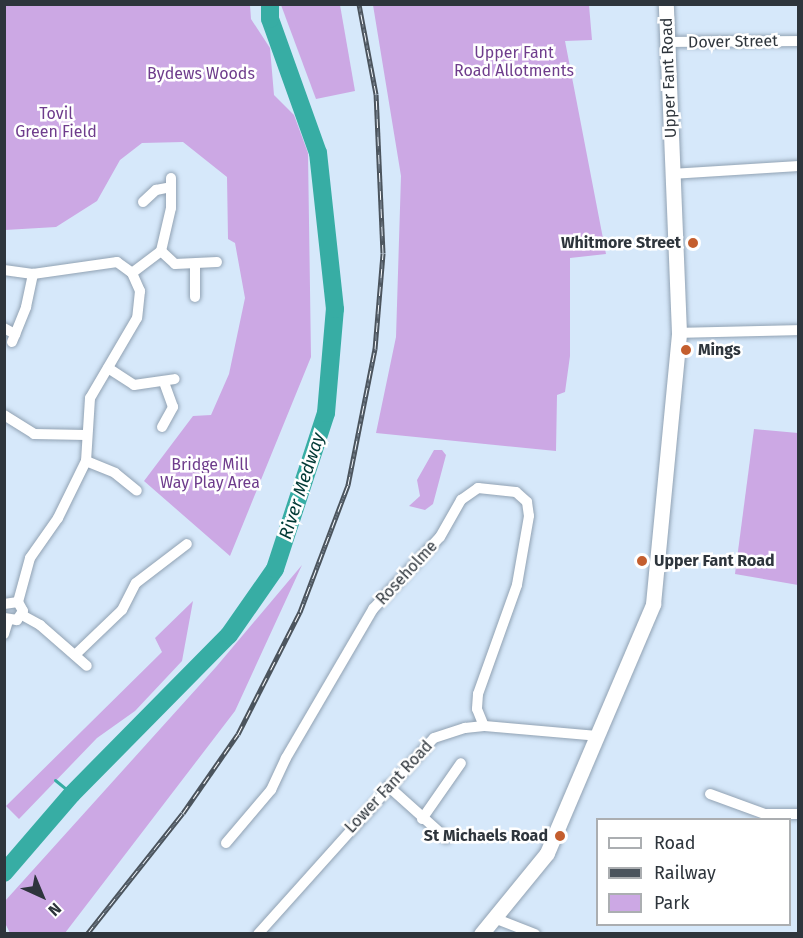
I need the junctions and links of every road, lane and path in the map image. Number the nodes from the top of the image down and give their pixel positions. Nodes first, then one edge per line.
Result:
1 (666, 4) edge
2 (798, 41) edge
3 (668, 42) junction
4 (798, 166) edge
5 (672, 174) junction
6 (143, 202) dead end
7 (161, 251) junction
8 (217, 262) dead end
9 (195, 264) junction
10 (4, 270) edge
11 (132, 273) junction
12 (33, 274) junction
13 (195, 297) dead end
14 (4, 328) edge
15 (798, 330) edge
16 (679, 333) junction
17 (108, 368) junction
18 (4, 415) edge
19 (162, 427) dead end
20 (86, 435) junction
21 (86, 461) junction
22 (137, 490) dead end
23 (187, 544) dead end
24 (18, 602) junction
25 (4, 604) edge
26 (22, 615) junction
27 (6, 619) edge
28 (4, 634) edge
29 (75, 655) junction
30 (87, 666) dead end
31 (484, 726) junction
32 (598, 736) junction
33 (460, 763) dead end
34 (388, 786) junction
35 (710, 794) dead end
36 (798, 814) edge
37 (422, 819) junction
38 (446, 838) dead end
39 (226, 843) dead end
40 (494, 918) junction
41 (258, 933) edge
42 (481, 933) edge
43 (535, 933) edge

1 - 3 street, Upper Fant Road
2 - 3 street, Dover Street
3 - 5 street, Upper Fant Road
4 - 5 street
5 - 16 street, Upper Fant Road
6 - 7 street
7 - 9 street
7 - 11 street
8 - 9 street
9 - 13 street
10 - 12 street
11 - 12 street
11 - 17 street
12 - 14 street
15 - 16 street
16 - 32 street, Upper Fant Road
17 - 19 street
17 - 20 street
18 - 20 street
20 - 21 street
21 - 22 street
21 - 24 street
23 - 29 street
24 - 25 street
24 - 26 street
26 - 27 street
26 - 29 street
27 - 28 street
29 - 30 street
31 - 32 street, Lower Fant Road
31 - 34 street, Lower Fant Road
31 - 39 street, Roseholme
32 - 40 street, Upper Fant Road
33 - 37 street
34 - 37 street
34 - 41 street, Lower Fant Road
35 - 36 street
37 - 38 street
40 - 42 street, Upper Fant Road
40 - 43 street

